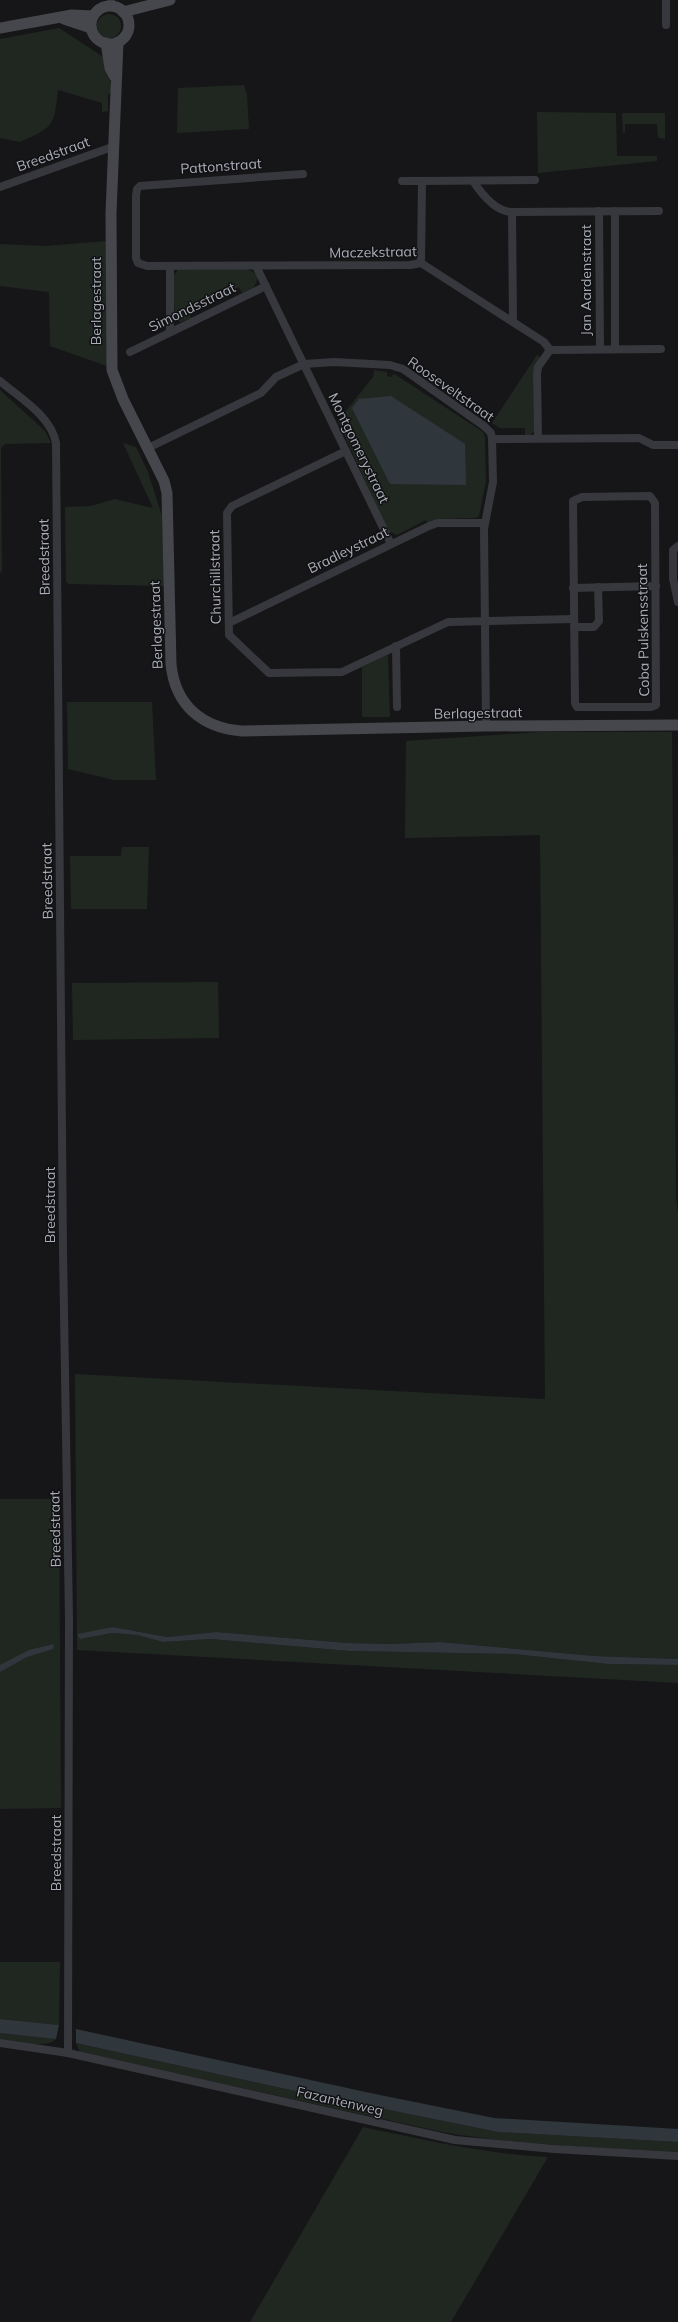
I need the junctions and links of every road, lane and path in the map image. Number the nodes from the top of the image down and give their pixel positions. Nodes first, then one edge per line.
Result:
1 (170, 0) edge
2 (666, 0) edge
3 (112, 3) edge
4 (152, 4) junction
5 (123, 12) junction
6 (93, 16) junction
7 (55, 18) junction
8 (666, 25) dead end
9 (128, 26) junction
10 (0, 28) edge
11 (91, 28) junction
12 (118, 42) junction
13 (106, 43) junction
14 (115, 77) junction
15 (115, 146) junction
16 (303, 174) dead end
17 (535, 180) dead end
18 (402, 181) dead end
19 (422, 181) junction
20 (474, 181) junction
21 (140, 186) joint
22 (0, 187) edge
23 (599, 211) junction
24 (615, 211) junction
25 (659, 211) dead end
26 (512, 212) junction
27 (421, 263) junction
28 (170, 266) junction
29 (256, 266) junction
30 (266, 286) junction
31 (513, 321) junction
32 (170, 332) junction
33 (600, 349) junction
34 (615, 349) junction
35 (661, 349) dead end
36 (550, 350) junction
37 (130, 352) dead end
38 (304, 364) junction
39 (0, 381) edge
40 (492, 438) junction
41 (538, 438) junction
42 (678, 445) edge
43 (148, 448) junction
44 (346, 451) junction
45 (484, 523) junction
46 (391, 544) junction
47 (676, 547) edge
48 (656, 586) junction
49 (598, 587) junction
50 (573, 588) junction
51 (676, 589) edge
52 (678, 602) edge
53 (486, 621) junction
54 (229, 623) junction
55 (574, 623) junction
56 (396, 646) junction
57 (397, 707) dead end
58 (678, 725) edge
59 (486, 726) junction
60 (0, 2043) edge
61 (68, 2052) junction
62 (678, 2156) edge

1 - 4 street
2 - 8 street
3 - 5 street
3 - 6 street
4 - 5 street
4 - 9 street
5 - 9 street
6 - 7 street
6 - 11 street
7 - 10 street
7 - 11 street
9 - 12 street
11 - 13 street
12 - 13 street
12 - 14 street, Berlagestraat
13 - 14 street, Berlagestraat
14 - 15 street, Berlagestraat
15 - 22 street, Breedstraat
15 - 43 street, Berlagestraat
16 - 21 street, Pattonstraat
17 - 20 street
18 - 19 street
19 - 20 street
19 - 27 street
20 - 26 street
21 - 28 street, Maczekstraat
23 - 24 street
23 - 26 street
23 - 33 street, Jan Aardenstraat
24 - 25 street
24 - 34 street, Jan Aardenstraat
26 - 31 street
27 - 29 street, Maczekstraat
27 - 31 street, Maczekstraat
28 - 29 street, Maczekstraat
28 - 32 street
29 - 30 street
30 - 32 street, Simondsstraat
30 - 38 street
31 - 36 street, Maczekstraat
32 - 37 street, Simondsstraat
33 - 34 street
33 - 36 street
34 - 35 street
36 - 41 street
38 - 40 street, Rooseveltstraat
38 - 43 street, Rooseveltstraat
38 - 44 street, Montgomerystraat
39 - 61 street, Breedstraat
40 - 41 street
40 - 45 street, Rooseveltstraat
41 - 42 street
43 - 59 street, Berlagestraat
44 - 46 street, Montgomerystraat
44 - 54 street, Churchillstraat
45 - 46 street, Bradleystraat
45 - 53 street, Rooseveltstraat
46 - 54 street, Bradleystraat
47 - 51 street
48 - 49 street
48 - 50 street, Coba Pulskensstraat
48 - 55 street, Coba Pulskensstraat
49 - 50 street
49 - 55 street, Churchillstraat
50 - 55 street
51 - 52 street
53 - 55 street, Churchillstraat
53 - 56 street, Churchillstraat
53 - 59 street, Rooseveltstraat
54 - 56 street, Churchillstraat
56 - 57 street
58 - 59 street, Berlagestraat
60 - 61 street, Fazantenweg
61 - 62 street, Fazantenweg

